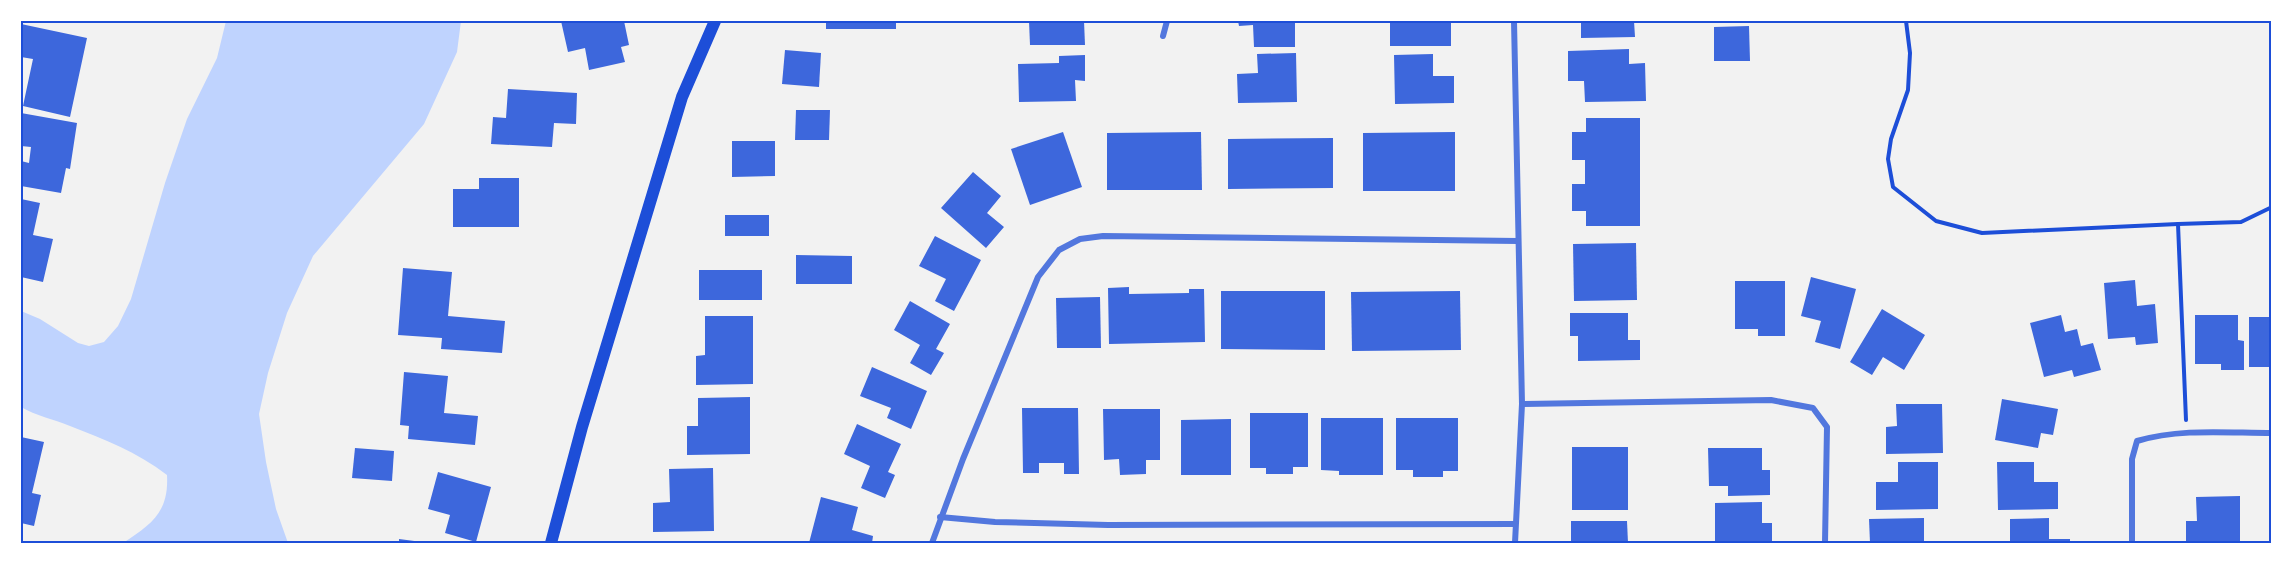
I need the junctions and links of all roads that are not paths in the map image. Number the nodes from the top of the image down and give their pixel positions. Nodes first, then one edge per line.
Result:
1 (715, 21) edge
2 (1167, 21) edge
3 (1514, 21) edge
4 (1162, 36) dead end
5 (1518, 241) junction
6 (1522, 404) junction
7 (2272, 433) edge
8 (940, 517) junction
9 (1515, 524) junction
10 (550, 543) edge
11 (932, 543) edge
12 (1515, 543) edge
13 (1825, 543) edge
14 (2132, 543) edge

1 - 10 main road
2 - 4 street
3 - 5 street
5 - 6 street
5 - 8 street
6 - 9 street
6 - 13 street
7 - 14 street
8 - 9 street
8 - 11 street
9 - 12 street

